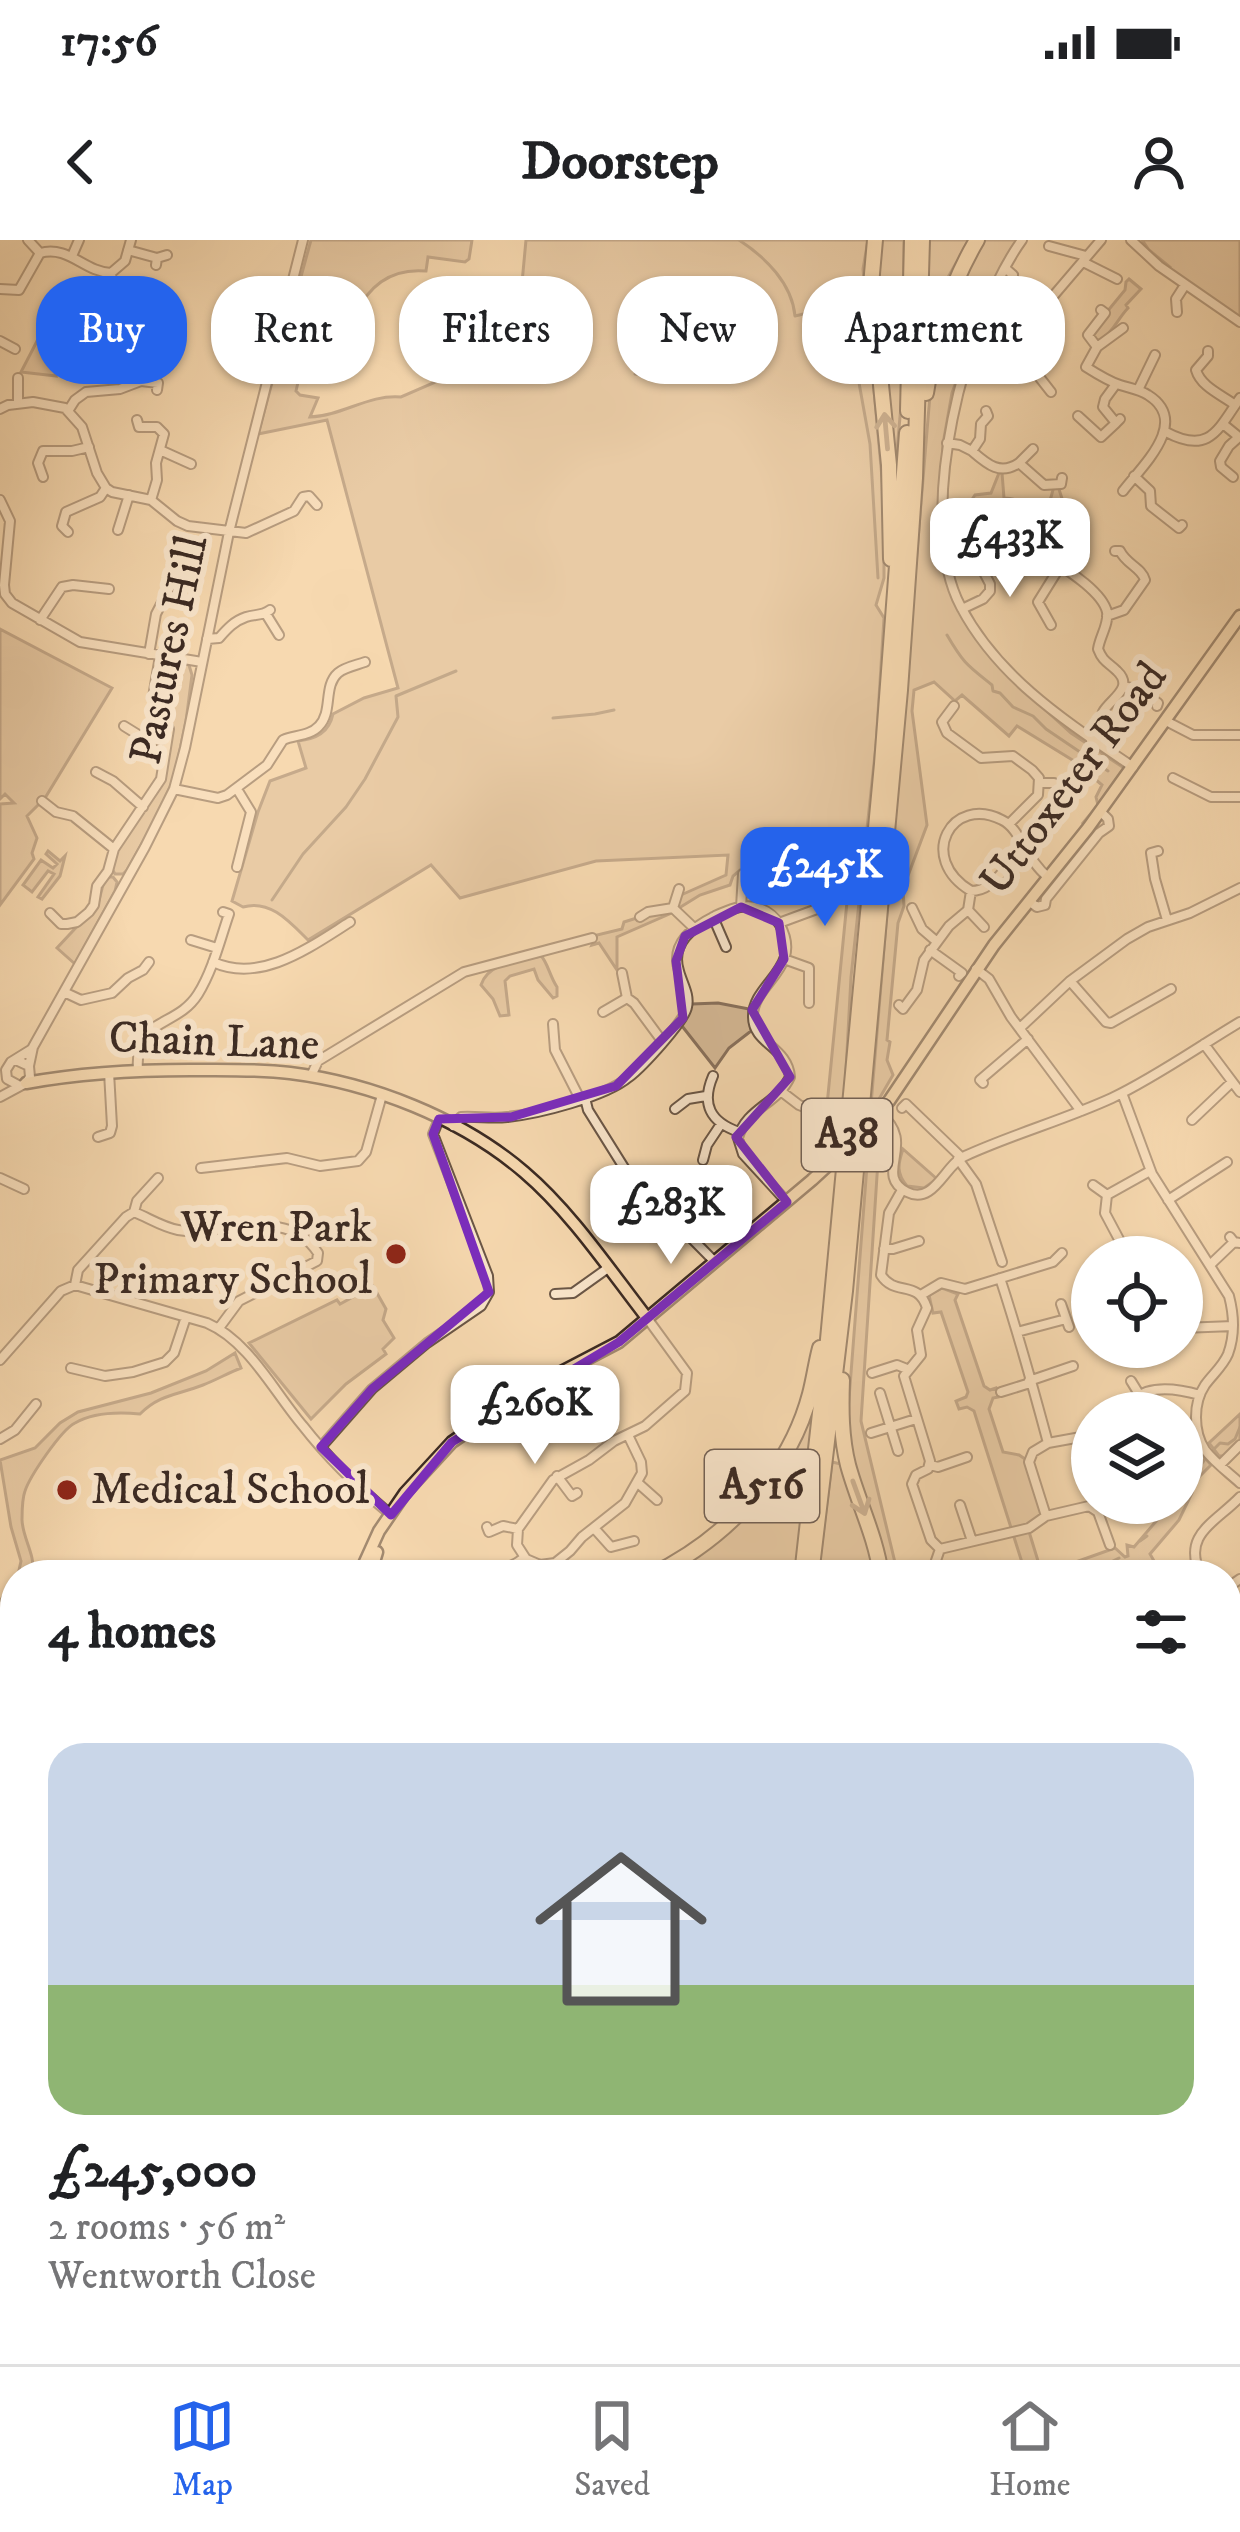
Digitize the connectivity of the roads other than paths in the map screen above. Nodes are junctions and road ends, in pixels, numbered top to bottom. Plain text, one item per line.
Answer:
1 (28, 240) edge
2 (79, 240) edge
3 (303, 240) edge
4 (875, 240) edge
5 (912, 240) edge
6 (922, 240) edge
7 (977, 240) edge
8 (1022, 240) edge
9 (1101, 240) edge
10 (1131, 240) edge
11 (129, 245) edge
12 (1049, 246) dead end
13 (40, 253) junction
14 (71, 256) junction
15 (160, 259) dead end
16 (1085, 259) junction
17 (1005, 268) junction
18 (110, 273) junction
19 (110, 276) edge
20 (294, 276) edge
21 (1002, 276) edge
22 (1012, 276) edge
23 (1117, 279) dead end
24 (1065, 282) edge
25 (1185, 285) junction
26 (0, 290) edge
27 (1101, 310) dead end
28 (1177, 312) dead end
29 (1240, 322) edge
30 (1123, 328) dead end
31 (0, 341) edge
32 (1097, 347) junction
33 (15, 349) dead end
34 (1208, 351) dead end
35 (1156, 355) dead end
36 (18, 378) dead end
37 (267, 384) edge
38 (960, 384) edge
39 (1045, 384) edge
40 (1116, 384) junction
41 (157, 390) dead end
42 (1138, 390) junction
43 (1051, 392) dead end
44 (1238, 402) edge
45 (18, 403) junction
46 (0, 409) edge
47 (68, 410) junction
48 (986, 411) dead end
49 (1078, 416) dead end
50 (137, 420) dead end
51 (1223, 424) junction
52 (1166, 432) junction
53 (947, 443) junction
54 (89, 447) junction
55 (1033, 449) dead end
56 (160, 451) junction
57 (972, 451) junction
58 (1018, 463) junction
59 (191, 464) dead end
60 (1134, 476) junction
61 (43, 477) dead end
62 (1232, 477) dead end
63 (915, 478) junction
64 (1062, 478) dead end
65 (1124, 487) dead end
66 (106, 488) junction
67 (129, 495) junction
68 (0, 500) edge
69 (151, 500) junction
70 (317, 505) dead end
71 (5, 519) edge
72 (1182, 525) dead end
73 (118, 530) dead end
74 (1081, 531) dead end
75 (68, 532) dead end
76 (230, 532) junction
77 (1022, 542) dead end
78 (1115, 551) dead end
79 (977, 559) dead end
80 (1061, 565) junction
81 (171, 585) dead end
82 (109, 589) dead end
83 (2, 591) edge
84 (962, 609) junction
85 (1107, 616) junction
86 (1240, 616) edge
87 (40, 620) junction
88 (1051, 625) dead end
89 (893, 630) junction
90 (279, 635) dead end
91 (207, 639) junction
92 (148, 654) junction
93 (160, 656) junction
94 (202, 662) junction
95 (366, 663) dead end
96 (1123, 686) junction
97 (954, 706) dead end
98 (1156, 706) dead end
99 (1166, 721) junction
100 (124, 726) dead end
101 (1240, 735) edge
102 (1091, 740) junction
103 (166, 741) junction
104 (1133, 768) junction
105 (96, 772) dead end
106 (1173, 778) dead end
107 (1040, 783) junction
108 (237, 789) junction
109 (174, 790) junction
110 (1240, 797) edge
111 (1067, 800) dead end
112 (42, 801) dead end
113 (143, 807) junction
114 (1100, 812) junction
115 (1010, 824) junction
116 (114, 849) junction
117 (1152, 850) dead end
118 (1025, 852) junction
119 (237, 867) dead end
120 (108, 871) junction
121 (740, 878) dead end
122 (1050, 878) junction
123 (125, 883) junction
124 (1240, 888) edge
125 (679, 889) dead end
126 (971, 891) junction
127 (1030, 902) junction
128 (815, 905) dead end
129 (741, 907) junction
130 (673, 908) junction
131 (911, 908) dead end
132 (968, 910) junction
133 (223, 912) dead end
134 (50, 913) dead end
135 (640, 917) dead end
136 (713, 917) junction
137 (1167, 920) junction
138 (350, 922) dead end
139 (779, 923) junction
140 (984, 927) dead end
141 (694, 928) junction
142 (592, 938) dead end
143 (191, 940) dead end
144 (937, 940) junction
145 (726, 947) dead end
146 (217, 948) junction
147 (930, 950) junction
148 (784, 959) junction
149 (149, 962) dead end
150 (213, 962) junction
151 (976, 970) junction
152 (622, 973) dead end
153 (959, 976) dead end
154 (1070, 981) junction
155 (1171, 989) dead end
156 (64, 992) junction
157 (807, 997) dead end
158 (627, 998) junction
159 (899, 1006) dead end
160 (603, 1012) dead end
161 (1240, 1022) edge
162 (553, 1024) dead end
163 (1020, 1028) junction
164 (1028, 1040) junction
165 (662, 1041) junction
166 (1204, 1044) junction
167 (33, 1047) junction
168 (13, 1061) junction
169 (30, 1068) junction
170 (3, 1069) edge
171 (109, 1070) junction
172 (138, 1070) junction
173 (311, 1076) junction
174 (713, 1076) dead end
175 (51, 1078) junction
176 (1232, 1082) junction
177 (982, 1083) dead end
178 (23, 1084) junction
179 (0, 1087) edge
180 (782, 1092) junction
181 (1240, 1092) edge
182 (1122, 1093) junction
183 (382, 1095) junction
184 (706, 1096) junction
185 (0, 1097) edge
186 (582, 1099) junction
187 (902, 1108) dead end
188 (675, 1109) dead end
189 (808, 1109) dead end
190 (1081, 1111) junction
191 (875, 1116) junction
192 (439, 1119) junction
193 (1192, 1120) dead end
194 (722, 1124) junction
195 (453, 1126) junction
196 (110, 1132) junction
197 (739, 1132) junction
198 (98, 1136) dead end
199 (117, 1141) dead end
200 (703, 1152) dead end
201 (960, 1158) junction
202 (1227, 1162) dead end
203 (201, 1168) dead end
204 (1150, 1171) junction
205 (0, 1178) edge
206 (158, 1178) dead end
207 (1093, 1185) dead end
208 (24, 1190) dead end
209 (902, 1190) junction
210 (1107, 1195) junction
211 (1168, 1200) junction
212 (787, 1202) junction
213 (134, 1212) junction
214 (1117, 1236) edge
215 (913, 1240) dead end
216 (1235, 1240) edge
217 (884, 1249) junction
218 (1062, 1253) dead end
219 (714, 1262) junction
220 (1002, 1262) dead end
221 (1211, 1264) junction
222 (608, 1268) junction
223 (1000, 1278) junction
224 (75, 1285) junction
225 (838, 1292) junction
226 (922, 1295) junction
227 (563, 1298) dead end
228 (1061, 1304) dead end
229 (1236, 1304) edge
230 (186, 1316) junction
231 (647, 1318) junction
232 (1233, 1326) junction
233 (1203, 1327) edge
234 (219, 1328) junction
235 (1017, 1332) junction
236 (1234, 1352) edge
237 (0, 1360) edge
238 (71, 1368) dead end
239 (1071, 1368) edge
240 (908, 1369) junction
241 (872, 1373) dead end
242 (1131, 1380) dead end
243 (1030, 1382) junction
244 (1001, 1392) dead end
245 (1138, 1392) edge
246 (1155, 1392) edge
247 (1190, 1392) edge
248 (1202, 1392) edge
249 (880, 1393) dead end
250 (36, 1404) dead end
251 (916, 1419) junction
252 (891, 1427) junction
253 (871, 1433) dead end
254 (628, 1435) junction
255 (1071, 1436) edge
256 (0, 1439) edge
257 (1048, 1443) junction
258 (1203, 1445) edge
259 (1240, 1445) edge
260 (321, 1447) junction
261 (898, 1451) dead end
262 (967, 1457) dead end
263 (930, 1465) junction
264 (1220, 1465) junction
265 (557, 1476) junction
266 (1240, 1483) edge
267 (639, 1484) junction
268 (577, 1492) dead end
269 (1240, 1497) edge
270 (657, 1500) dead end
271 (960, 1504) dead end
272 (391, 1515) junction
273 (1046, 1516) junction
274 (487, 1527) dead end
275 (594, 1528) junction
276 (518, 1529) junction
277 (634, 1540) dead end
278 (972, 1540) junction
279 (1110, 1545) dead end
280 (940, 1550) junction
281 (524, 1558) junction
282 (560, 1559) edge
283 (366, 1560) edge
284 (375, 1560) edge
285 (521, 1560) edge
286 (528, 1560) edge
287 (680, 1560) edge
288 (804, 1560) edge
289 (812, 1560) edge
290 (878, 1560) edge
291 (936, 1560) edge
292 (1195, 1560) edge

1 - 13 street
2 - 14 street
3 - 20 street, Pastures Hill
89 -> 4 highway
5 - 89 highway, A38
6 - 63 highway, A38
7 - 63 highway
8 - 17 street
9 - 16 street
10 - 25 street
11 - 15 street
11 - 18 street
12 - 16 street
13 - 14 street
13 - 26 street
14 - 18 street
16 - 23 street
16 - 24 street
17 - 21 street
17 - 22 street
18 - 19 street
25 - 28 street
25 - 29 street
27 - 32 street
30 - 32 street
31 - 33 street
32 - 40 street
34 - 44 street
35 - 42 street
36 - 45 street
37 - 76 street, Pastures Hill
38 - 53 street
39 - 43 street
40 - 42 street
40 - 49 street
41 - 47 street
42 - 52 street
44 - 51 street
45 - 46 street
45 - 47 street
47 - 54 street
48 - 57 street
50 - 56 street
51 - 52 street
51 - 62 street
52 - 60 street
53 - 57 street
53 - 84 street
54 - 61 street
54 - 66 street
55 - 58 street
56 - 59 street
56 - 69 street
57 - 58 street
58 - 64 street
60 - 65 street
60 - 72 street
63 - 225 highway, A38
66 - 67 street
66 - 75 street
67 - 69 street
67 - 73 street
68 - 71 street
69 - 76 street
70 - 76 street
71 - 83 street
74 - 80 street
76 - 91 street, Pastures Hill
77 - 80 street
78 - 85 street
79 - 84 street
80 - 85 street
80 - 88 street
81 - 92 street
82 - 87 street
83 - 87 street
84 - 102 street
85 - 96 street
86 - 99 main road, Uttoxeter Road
87 - 92 street
89 - 225 highway, A38
90 - 91 street
91 - 94 street, Pastures Hill
92 - 93 street
93 - 94 street
93 - 103 street
94 - 109 street, Pastures Hill
95 - 108 street
96 - 98 street
96 - 102 street
97 - 107 street
99 - 101 street
99 - 104 main road, Uttoxeter Road
100 - 103 street
102 - 104 street
103 - 113 street
104 - 114 main road, Uttoxeter Road
105 - 113 street
106 - 110 street
107 - 111 street
107 - 115 street
108 - 109 street
108 - 119 street
109 - 123 street, Pastures Hill
112 - 116 street
113 - 116 street
114 - 122 main road, Uttoxeter Road
114 - 127 street
115 - 118 street
115 - 126 street
116 - 120 street
117 - 137 street
118 - 122 street
118 - 126 street
120 - 123 street
120 - 134 street
121 - 129 street
122 - 127 main road, Uttoxeter Road
123 - 156 street, Pastures Hill
124 - 137 street
125 - 130 street
126 - 132 street
127 - 151 main road, Uttoxeter Road
128 - 139 street
129 - 136 street
129 - 139 street
130 - 135 street
130 - 141 street
131 - 144 street
132 - 140 street
132 - 144 street
133 - 146 street
136 - 141 street
136 - 145 street
137 - 154 street
138 - 150 street
139 - 148 street
141 - 165 street
142 - 173 street
143 - 146 street
144 - 147 street
146 - 150 street
147 - 153 street
147 - 159 street
148 - 157 street
148 - 180 street
149 - 156 street
150 - 172 street
151 - 163 street
151 - 191 main road, Uttoxeter Road
152 - 158 street
154 - 155 street
154 - 163 street
156 - 167 street, Pastures Hill
158 - 160 street
158 - 165 street
161 - 166 street
162 - 186 street
163 - 164 street
164 - 177 street
164 - 190 street
165 - 186 street
166 - 176 street
166 - 182 street
167 - 168 street, Pastures Hill
167 - 169 street, Pastures Hill
168 - 169 street
168 - 170 street
169 - 175 main road, Chain Lane
169 - 178 street
170 - 178 street
170 - 179 street
171 - 172 main road, Chain Lane
171 - 175 main road, Chain Lane
171 - 196 street
172 - 173 main road, Chain Lane
173 - 183 main road, Chain Lane
174 - 184 street
175 - 178 main road, Chain Lane
176 - 181 street
176 - 193 street
178 - 185 street
180 - 189 street
180 - 197 street
182 - 190 street
182 - 204 street
183 - 192 main road, Chain Lane
183 - 203 street
184 - 188 street
184 - 194 street
186 - 195 street
186 - 219 street
187 - 201 street
190 - 201 street
191 - 209 street
191 - 212 main road, Uttoxeter Road, bridge
192 - 195 main road, Chain Lane
192 - 260 street
194 - 197 street
194 - 200 street
195 - 222 main road, Chain Lane
196 - 198 street
196 - 199 street
197 - 212 street
201 - 209 street
201 - 220 street
202 - 211 street
204 - 210 street
204 - 211 street
205 - 208 street
206 - 213 street
207 - 210 street
209 - 217 street
210 - 214 street
211 - 221 street
212 - 219 main road, Uttoxeter Road
213 - 224 street
213 - 234 street
215 - 217 street
216 - 221 street
217 - 226 street
218 - 223 street
219 - 231 main road, Uttoxeter Road
221 - 229 street
222 - 227 street
222 - 231 main road, Chain Lane
223 - 226 street
223 - 235 street
224 - 230 street
224 - 237 street
225 - 287 highway, A516
225 - 288 highway, A38
225 - 289 highway, A38
225 -> 290 highway, A516
226 - 240 street
228 - 235 street
229 - 232 street
230 - 234 street
230 - 238 street
231 - 254 street
231 - 272 main road, Uttoxeter Road
232 - 233 street
232 - 236 street
234 - 260 street
235 - 243 street
236 - 248 street
239 - 243 street
240 - 241 street
240 - 251 street
242 - 245 street
243 - 244 street
243 - 257 street
246 - 247 street
249 - 252 street
250 - 256 street
251 - 252 street
251 - 263 street
252 - 253 street
252 - 261 street
254 - 265 street
254 - 267 street
255 - 257 street
257 - 273 street
258 - 264 street
259 - 264 street
260 - 272 street
262 - 263 street
263 - 280 street
264 - 266 street
265 - 268 street
265 - 276 street
267 - 270 street
267 - 275 street
269 - 292 street
271 - 278 street
272 - 283 main road
272 - 284 main road
273 - 278 street
273 - 279 street
274 - 276 street
275 - 277 street
275 - 282 street
276 - 281 street
278 - 280 street
280 - 291 street
281 - 285 street
281 - 286 street

